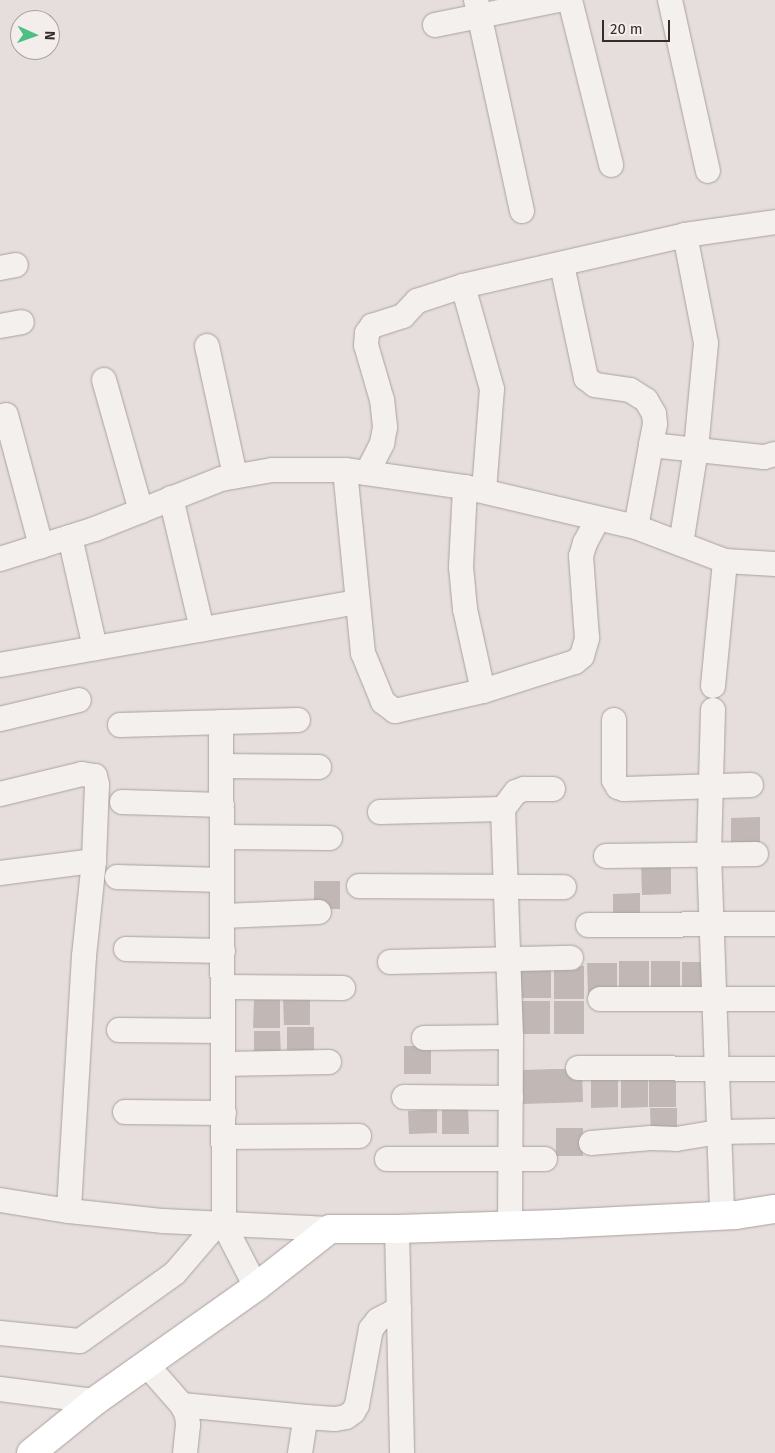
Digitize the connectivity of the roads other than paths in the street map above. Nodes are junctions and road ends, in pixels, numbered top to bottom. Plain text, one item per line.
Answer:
1 (559, 0) edge
2 (570, 0) edge
3 (670, 0) edge
4 (532, 3) edge
5 (478, 8) edge
6 (435, 25) dead end
7 (611, 165) dead end
8 (708, 170) dead end
9 (522, 211) dead end
10 (775, 222) edge
11 (686, 235) junction
12 (562, 265) junction
13 (463, 286) junction
14 (207, 346) dead end
15 (104, 380) dead end
16 (6, 415) dead end
17 (651, 445) junction
18 (696, 449) junction
19 (775, 454) edge
20 (356, 472) junction
21 (234, 476) junction
22 (474, 489) junction
23 (171, 498) junction
24 (141, 510) junction
25 (598, 519) junction
26 (636, 528) junction
27 (70, 537) junction
28 (681, 544) junction
29 (41, 546) junction
30 (0, 559) edge
31 (725, 561) junction
32 (775, 564) edge
33 (357, 602) junction
34 (202, 629) junction
35 (95, 648) junction
36 (0, 665) edge
37 (713, 686) dead end
38 (483, 691) junction
39 (79, 700) dead end
40 (713, 710) dead end
41 (0, 719) edge
42 (298, 720) dead end
43 (614, 720) dead end
44 (221, 722) junction
45 (120, 725) dead end
46 (221, 766) junction
47 (319, 767) dead end
48 (751, 785) dead end
49 (712, 786) junction
50 (553, 788) dead end
51 (0, 794) edge
52 (122, 802) dead end
53 (222, 805) junction
54 (503, 809) junction
55 (380, 812) dead end
56 (222, 837) junction
57 (330, 838) dead end
58 (709, 854) junction
59 (756, 854) dead end
60 (606, 856) dead end
61 (94, 861) junction
62 (0, 873) edge
63 (116, 877) dead end
64 (222, 880) junction
65 (359, 886) dead end
66 (504, 887) junction
67 (564, 887) dead end
68 (319, 912) dead end
69 (222, 916) junction
70 (712, 923) junction
71 (775, 924) edge
72 (588, 925) dead end
73 (126, 949) dead end
74 (223, 951) junction
75 (570, 958) dead end
76 (507, 959) junction
77 (390, 962) dead end
78 (224, 987) junction
79 (343, 988) dead end
80 (600, 999) dead end
81 (775, 999) edge
82 (715, 1000) junction
83 (119, 1030) dead end
84 (224, 1031) junction
85 (511, 1037) junction
86 (424, 1038) dead end
87 (329, 1062) dead end
88 (223, 1064) junction
89 (578, 1068) dead end
90 (717, 1068) junction
91 (775, 1069) edge
92 (404, 1097) dead end
93 (511, 1098) junction
94 (125, 1112) dead end
95 (224, 1113) junction
96 (775, 1131) edge
97 (719, 1132) junction
98 (224, 1136) junction
99 (359, 1136) dead end
100 (591, 1143) dead end
101 (387, 1159) dead end
102 (511, 1159) junction
103 (545, 1159) dead end
104 (0, 1200) edge
105 (775, 1208) edge
106 (69, 1211) junction
107 (722, 1216) junction
108 (220, 1225) junction
109 (510, 1225) junction
110 (330, 1229) junction
111 (397, 1229) junction
112 (256, 1286) junction
113 (399, 1309) junction
114 (0, 1333) edge
115 (146, 1364) junction
116 (0, 1389) edge
117 (95, 1401) junction
118 (182, 1405) junction
119 (306, 1417) junction
120 (31, 1453) edge
121 (185, 1453) edge
122 (300, 1453) edge
123 (402, 1453) edge

1 - 4 street
2 - 7 street
3 - 8 street
4 - 5 street
5 - 6 street
5 - 9 street
10 - 11 street
11 - 12 street
11 - 18 street
12 - 13 street
12 - 17 street
13 - 20 street
13 - 22 street
14 - 21 street
15 - 24 street
16 - 29 street
17 - 18 street
17 - 26 street
18 - 19 street
18 - 28 street
20 - 21 street
20 - 22 street
20 - 33 street
21 - 23 street
22 - 25 street
22 - 38 street
23 - 24 street
23 - 34 street
24 - 27 street
25 - 26 street
25 - 38 street
26 - 28 street
27 - 29 street
27 - 35 street
28 - 31 street
29 - 30 street
31 - 32 street
31 - 37 street
33 - 34 street
33 - 38 street
34 - 35 street
35 - 36 street
39 - 41 street
40 - 49 street
42 - 44 street
43 - 49 street
44 - 45 street
44 - 46 street
46 - 47 street
46 - 53 street
48 - 49 street
49 - 58 street
50 - 54 street
51 - 61 street
52 - 53 street
53 - 56 street
54 - 55 street
54 - 66 street
56 - 57 street
56 - 64 street
58 - 59 street
58 - 60 street
58 - 70 street
61 - 62 street
61 - 106 street
63 - 64 street
64 - 69 street
65 - 66 street
66 - 67 street
66 - 76 street
68 - 69 street
69 - 74 street
70 - 71 street
70 - 72 street
70 - 82 street
73 - 74 street
74 - 78 street
75 - 76 street
76 - 77 street
76 - 85 street
78 - 79 street
78 - 84 street
80 - 82 street
81 - 82 street
82 - 90 street
83 - 84 street
84 - 88 street
85 - 86 street
85 - 93 street
87 - 88 street
88 - 95 street
89 - 90 street
90 - 91 street
90 - 97 street
92 - 93 street
93 - 102 street
94 - 95 street
95 - 98 street
96 - 97 street
97 - 100 street
97 - 107 street
98 - 99 street
98 - 108 street
101 - 102 street
102 - 103 street
102 - 109 street
104 - 106 street
105 - 107 street
106 - 108 street
107 - 109 street
108 - 110 street
108 - 112 street
108 - 114 street
109 - 111 street
110 - 111 street
110 - 112 street
111 - 113 street
112 - 115 street
113 - 119 street
113 - 123 street
115 - 117 street
115 - 118 street
116 - 117 street
117 - 120 street
118 - 119 street
118 - 121 street
119 - 122 street

